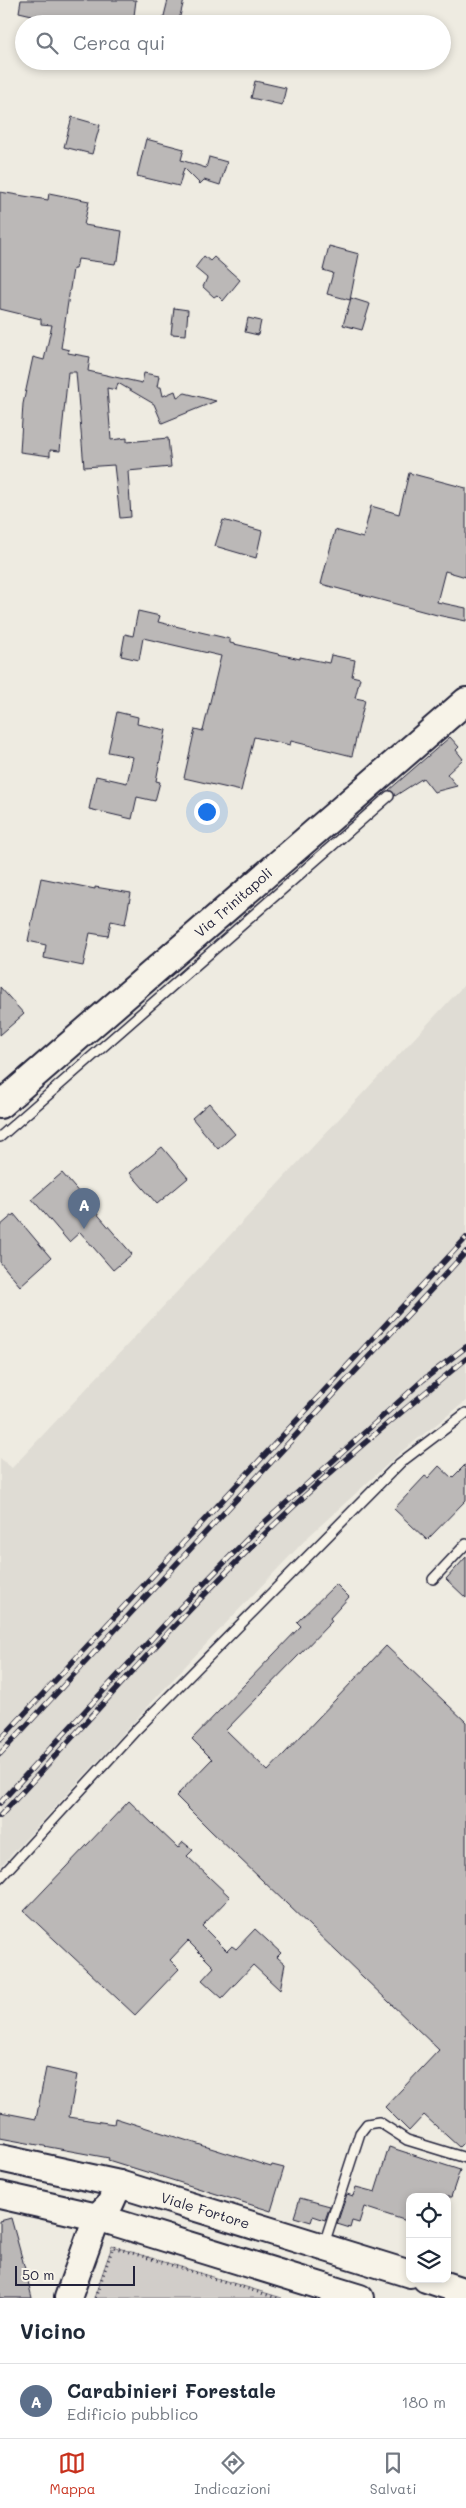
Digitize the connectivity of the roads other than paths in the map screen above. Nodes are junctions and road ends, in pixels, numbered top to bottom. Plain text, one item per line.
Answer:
1 (466, 701) edge
2 (389, 796) dead end
3 (227, 923) junction
4 (39, 1087) junction
5 (0, 1105) edge
6 (0, 1137) edge
7 (466, 1413) edge
8 (466, 1544) edge
9 (432, 1579) dead end
10 (0, 1878) edge
11 (0, 2158) edge
12 (466, 2158) edge
13 (119, 2184) junction
14 (0, 2195) edge
15 (97, 2217) junction
16 (323, 2247) junction
17 (406, 2273) edge
18 (438, 2283) edge
19 (466, 2292) edge
20 (68, 2298) edge
21 (360, 2298) edge

1 - 3 main road, Via Trinitapoli
2 - 3 lane
3 - 4 main road, Via Trinitapoli
4 - 5 main road, Via Trinitapoli
4 - 6 lane
7 - 10 lane
8 - 9 lane
11 - 13 main road, Viale Fortore
12 - 16 lane
13 - 15 main road
13 - 16 main road, Viale Fortore
14 - 15 main road
15 - 20 main road
15 - 21 main road
16 - 17 main road, Viale Fortore
18 - 19 main road

